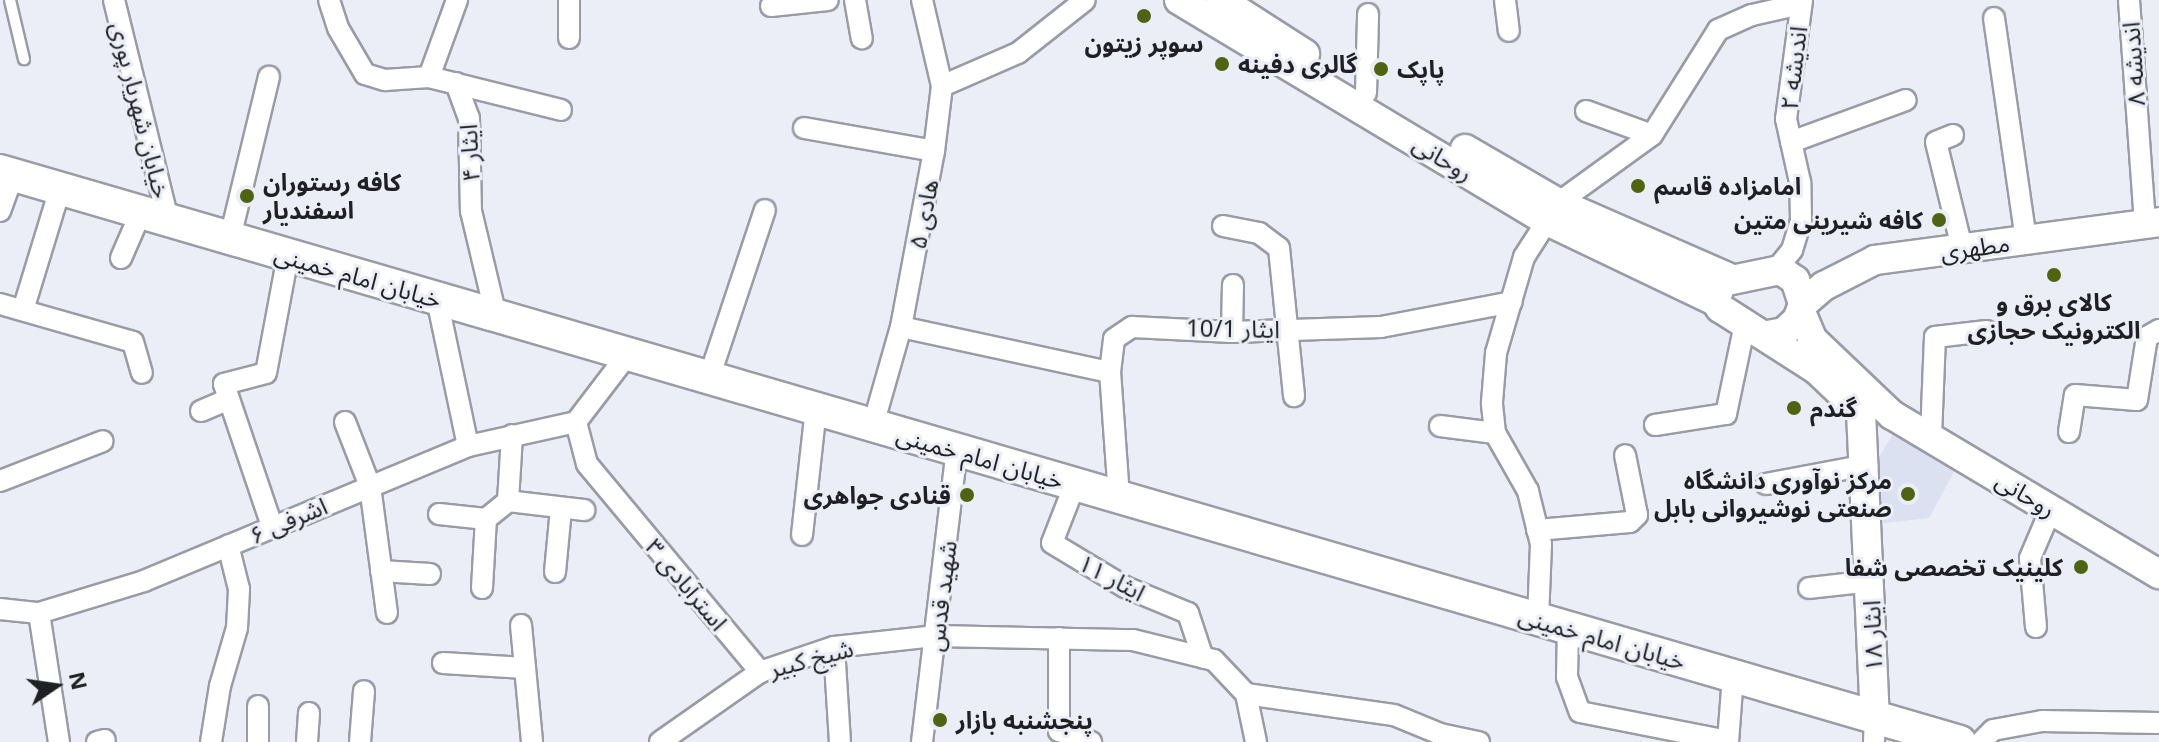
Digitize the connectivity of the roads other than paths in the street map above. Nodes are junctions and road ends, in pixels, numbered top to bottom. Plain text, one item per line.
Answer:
1 (10, 0) edge
2 (114, 0) edge
3 (329, 0) edge
4 (457, 0) edge
5 (569, 0) edge
6 (828, 0) edge
7 (855, 0) edge
8 (922, 0) edge
9 (1085, 0) edge
10 (1179, 0) edge
11 (1221, 0) edge
12 (1505, 0) edge
13 (2129, 0) edge
14 (1802, 2) edge
15 (771, 6) dead end
16 (1368, 14) dead end
17 (1994, 18) dead end
18 (1509, 31) dead end
19 (569, 38) dead end
20 (862, 38) dead end
21 (24, 59) dead end
22 (269, 77) dead end
23 (429, 77) junction
24 (456, 83) junction
25 (942, 86) junction
26 (1366, 93) junction
27 (1906, 100) dead end
28 (561, 110) dead end
29 (1586, 111) dead end
30 (804, 128) dead end
31 (1652, 135) junction
32 (1953, 135) dead end
33 (1791, 142) junction
34 (934, 151) junction
35 (7, 173) edge
36 (60, 189) junction
37 (765, 210) dead end
38 (0, 211) edge
39 (1552, 212) junction
40 (154, 216) junction
41 (2152, 224) edge
42 (1223, 226) dead end
43 (230, 238) junction
44 (2026, 240) junction
45 (1962, 248) junction
46 (288, 255) junction
47 (121, 258) dead end
48 (1875, 260) junction
49 (1778, 270) junction
50 (1233, 285) dead end
51 (1723, 289) junction
52 (437, 299) junction
53 (1512, 302) junction
54 (0, 304) edge
55 (1802, 308) junction
56 (23, 310) junction
57 (496, 316) junction
58 (901, 327) junction
59 (1288, 329) junction
60 (1756, 330) junction
61 (2159, 330) edge
62 (1987, 331) dead end
63 (1232, 332) junction
64 (628, 354) junction
65 (1110, 372) junction
66 (142, 373) dead end
67 (709, 378) junction
68 (227, 391) junction
69 (1294, 396) dead end
70 (816, 409) junction
71 (201, 411) dead end
72 (1861, 412) joint
73 (345, 422) dead end
74 (576, 422) junction
75 (1910, 424) junction
76 (873, 425) junction
77 (1655, 425) dead end
78 (1440, 426) dead end
79 (2069, 432) dead end
80 (1495, 433) junction
81 (512, 435) junction
82 (103, 441) dead end
83 (468, 446) junction
84 (957, 450) junction
85 (1625, 455) dead end
86 (1867, 465) junction
87 (0, 481) edge
88 (1075, 484) junction
89 (1766, 484) dead end
90 (370, 486) junction
91 (1119, 497) junction
92 (508, 501) junction
93 (561, 508) junction
94 (2051, 509) junction
95 (584, 510) dead end
96 (439, 514) dead end
97 (486, 519) junction
98 (272, 526) junction
99 (1537, 530) junction
100 (802, 535) dead end
101 (228, 545) junction
102 (381, 571) junction
103 (555, 572) dead end
104 (430, 574) dead end
105 (2159, 574) edge
106 (1871, 581) junction
107 (482, 588) dead end
108 (1809, 588) dead end
109 (0, 609) edge
110 (39, 613) junction
111 (387, 613) dead end
112 (1553, 624) junction
113 (521, 625) dead end
114 (2036, 627) dead end
115 (936, 636) junction
116 (1059, 638) junction
117 (834, 647) junction
118 (1203, 658) junction
119 (443, 663) dead end
120 (525, 668) junction
121 (760, 672) junction
122 (1733, 676) junction
123 (364, 691) dead end
124 (1246, 694) junction
125 (258, 706) dead end
126 (309, 713) dead end
127 (2159, 723) edge
128 (1874, 730) edge
129 (1432, 737) edge
130 (59, 742) edge
131 (211, 742) edge
132 (258, 742) edge
133 (307, 742) edge
134 (360, 742) edge
135 (532, 742) edge
136 (660, 742) edge
137 (840, 742) edge
138 (922, 742) edge
139 (1091, 742) edge
140 (1256, 742) edge
141 (1479, 742) edge
142 (1728, 742) edge
143 (1960, 742) edge
144 (1981, 742) edge

1 - 21 lane
2 - 40 street, خیابان شهریار پوری
3 - 23 street
4 - 23 street
5 - 19 street
6 - 15 street
7 - 20 street
8 - 25 street, هادی ۵
9 - 25 street
10 - 39 main road, روحانی
11 - 26 main road, روحانی
12 - 18 street
13 - 41 street, اندیشه ۸
14 - 31 street
14 - 33 street, اندیشه ۲
16 - 26 street
17 - 44 street
22 - 43 street
23 - 24 street
24 - 28 street
24 - 57 street, ایثار ۴
25 - 34 street, هادی ۵
26 - 39 main road, روحانی
27 - 33 street
29 - 31 street
30 - 34 street
31 - 39 street
32 - 45 street
33 - 49 street, اندیشه ۲
34 - 58 street, هادی ۵
35 - 36 main road, خیابان امام خمینی
35 - 38 street
36 - 40 main road, خیابان امام خمینی
36 - 56 street
37 - 67 street
39 - 51 main road, روحانی
39 - 53 street
40 - 43 main road, خیابان امام خمینی
40 - 47 street
41 - 44 main road, مطهری
42 - 59 street
43 - 46 main road, خیابان امام خمینی
44 - 45 main road, مطهری
45 - 48 main road, مطهری
46 - 52 main road, خیابان امام خمینی
46 - 68 street
48 - 49 main road
48 - 55 main road, مطهری
49 - 51 main road
49 - 55 main road, روحانی
50 - 63 street
51 - 60 main road, روحانی
52 - 57 main road, خیابان امام خمینی
52 - 83 street
53 - 59 street, ایثار 10/1
53 - 80 street
54 - 56 street
55 - 60 main road, مطهری
55 - 75 main road, روحانی
56 - 66 street
57 - 64 main road, خیابان امام خمینی
58 - 65 street
58 - 76 street, هادی ۵
59 - 63 street, ایثار 10/1
59 - 69 street
60 - 72 main road, روحانی
60 - 77 street
61 - 79 street
62 - 75 street
63 - 65 street, ایثار 10/1
64 - 67 main road, خیابان امام خمینی
64 - 74 street
65 - 91 street, ایثار 10/1
67 - 70 main road, خیابان امام خمینی
68 - 71 street
68 - 98 street
70 - 76 main road, خیابان امام خمینی
70 - 100 street
72 - 86 main road, ایثار ۱۸
73 - 90 street
74 - 81 street, اشرفی ۶
74 - 121 street, استرآبادی ٣
75 - 86 main road
75 - 94 main road, روحانی
76 - 84 main road, خیابان امام خمینی
78 - 80 street
80 - 99 street
81 - 83 street, اشرفی ۶
81 - 92 street
82 - 87 street
83 - 90 street, اشرفی ۶
84 - 88 main road, خیابان امام خمینی
84 - 115 street, شهید قدس
85 - 99 street
86 - 89 street
86 - 106 main road, ایثار ۱۸
88 - 91 main road, خیابان امام خمینی
88 - 118 street, ایثار ۱۱
90 - 98 street, اشرفی ۶
90 - 102 street
91 - 112 main road, خیابان امام خمینی
92 - 93 street
92 - 97 street
93 - 95 street
93 - 103 street
94 - 105 main road, روحانی
94 - 114 street
96 - 97 street
97 - 107 street
98 - 101 street, اشرفی ۶
99 - 112 street
101 - 110 street, اشرفی ۶
101 - 131 street
102 - 104 street
102 - 111 street
106 - 108 street
106 - 128 main road, ایثار ۱۸
109 - 110 street, اشرفی ۶
110 - 130 street
112 - 122 main road, خیابان امام خمینی
112 - 142 street
113 - 120 street
115 - 116 street, شیخ کبیر
115 - 117 street, شیخ کبیر
115 - 138 street, شهید قدس
116 - 118 street, شیخ کبیر
116 - 139 street
117 - 121 street, شیخ کبیر
117 - 137 street
118 - 124 street
119 - 120 street
120 - 135 street
121 - 136 street, شیخ کبیر
122 - 128 main road, خیابان امام خمینی
122 - 142 street
123 - 134 street
124 - 129 street
124 - 140 street
125 - 132 street
126 - 133 street
127 - 144 street
128 - 143 main road, خیابان امام خمینی
129 - 141 street

